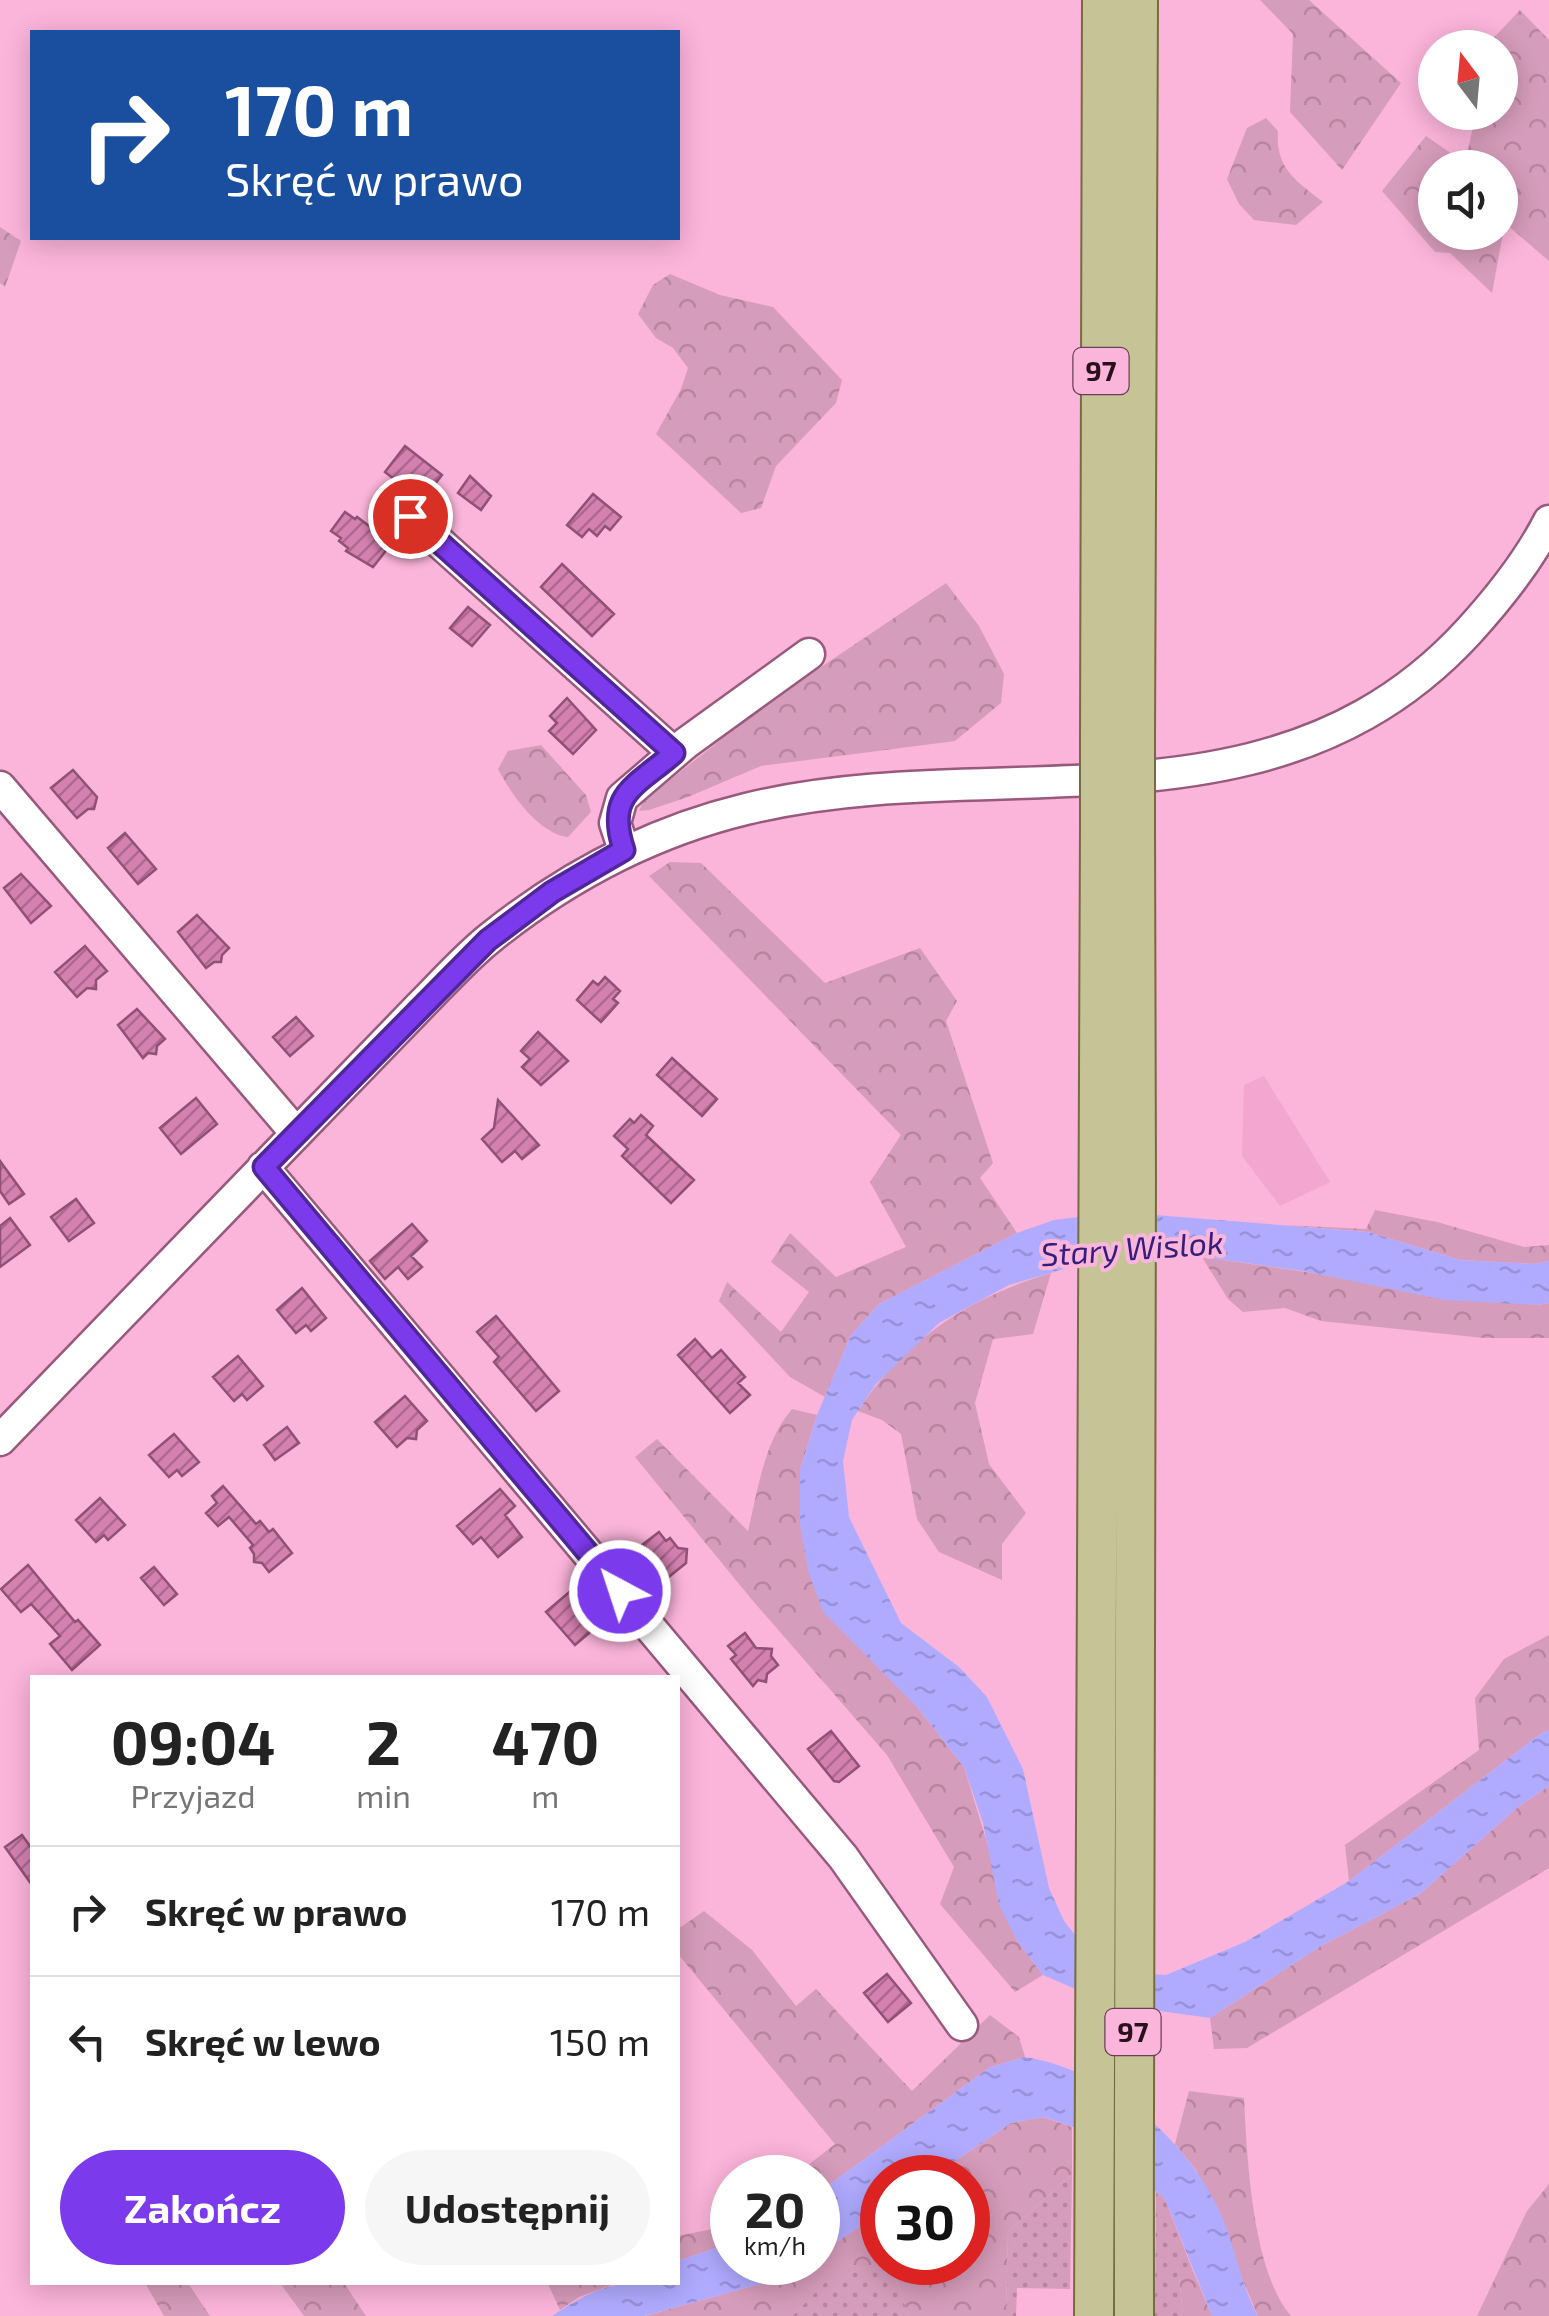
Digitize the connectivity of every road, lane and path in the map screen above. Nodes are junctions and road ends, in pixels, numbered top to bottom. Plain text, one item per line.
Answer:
1 (1102, 0) edge
2 (1138, 0) edge
3 (410, 516) dead end
4 (1549, 520) edge
5 (809, 654) dead end
6 (1118, 741) junction
7 (674, 753) junction
8 (0, 787) edge
9 (1117, 825) junction
10 (624, 850) junction
11 (296, 1133) junction
12 (264, 1167) junction
13 (1116, 1317) junction
14 (0, 1440) edge
15 (1114, 1749) junction
16 (962, 2025) dead end
17 (1094, 2316) edge
18 (1134, 2316) edge

1 - 6 main road, 97
2 - 6 main road, 97
3 - 7 street
4 - 10 street
5 - 7 street
6 - 9 main road, 97, bridge
7 - 10 street
8 - 11 street
9 - 13 main road, 97
9 - 13 main road, 97
10 - 11 street
11 - 12 street
12 - 14 street
12 - 16 street
13 - 15 main road, 97
15 - 17 main road, 97
15 - 18 main road, 97

